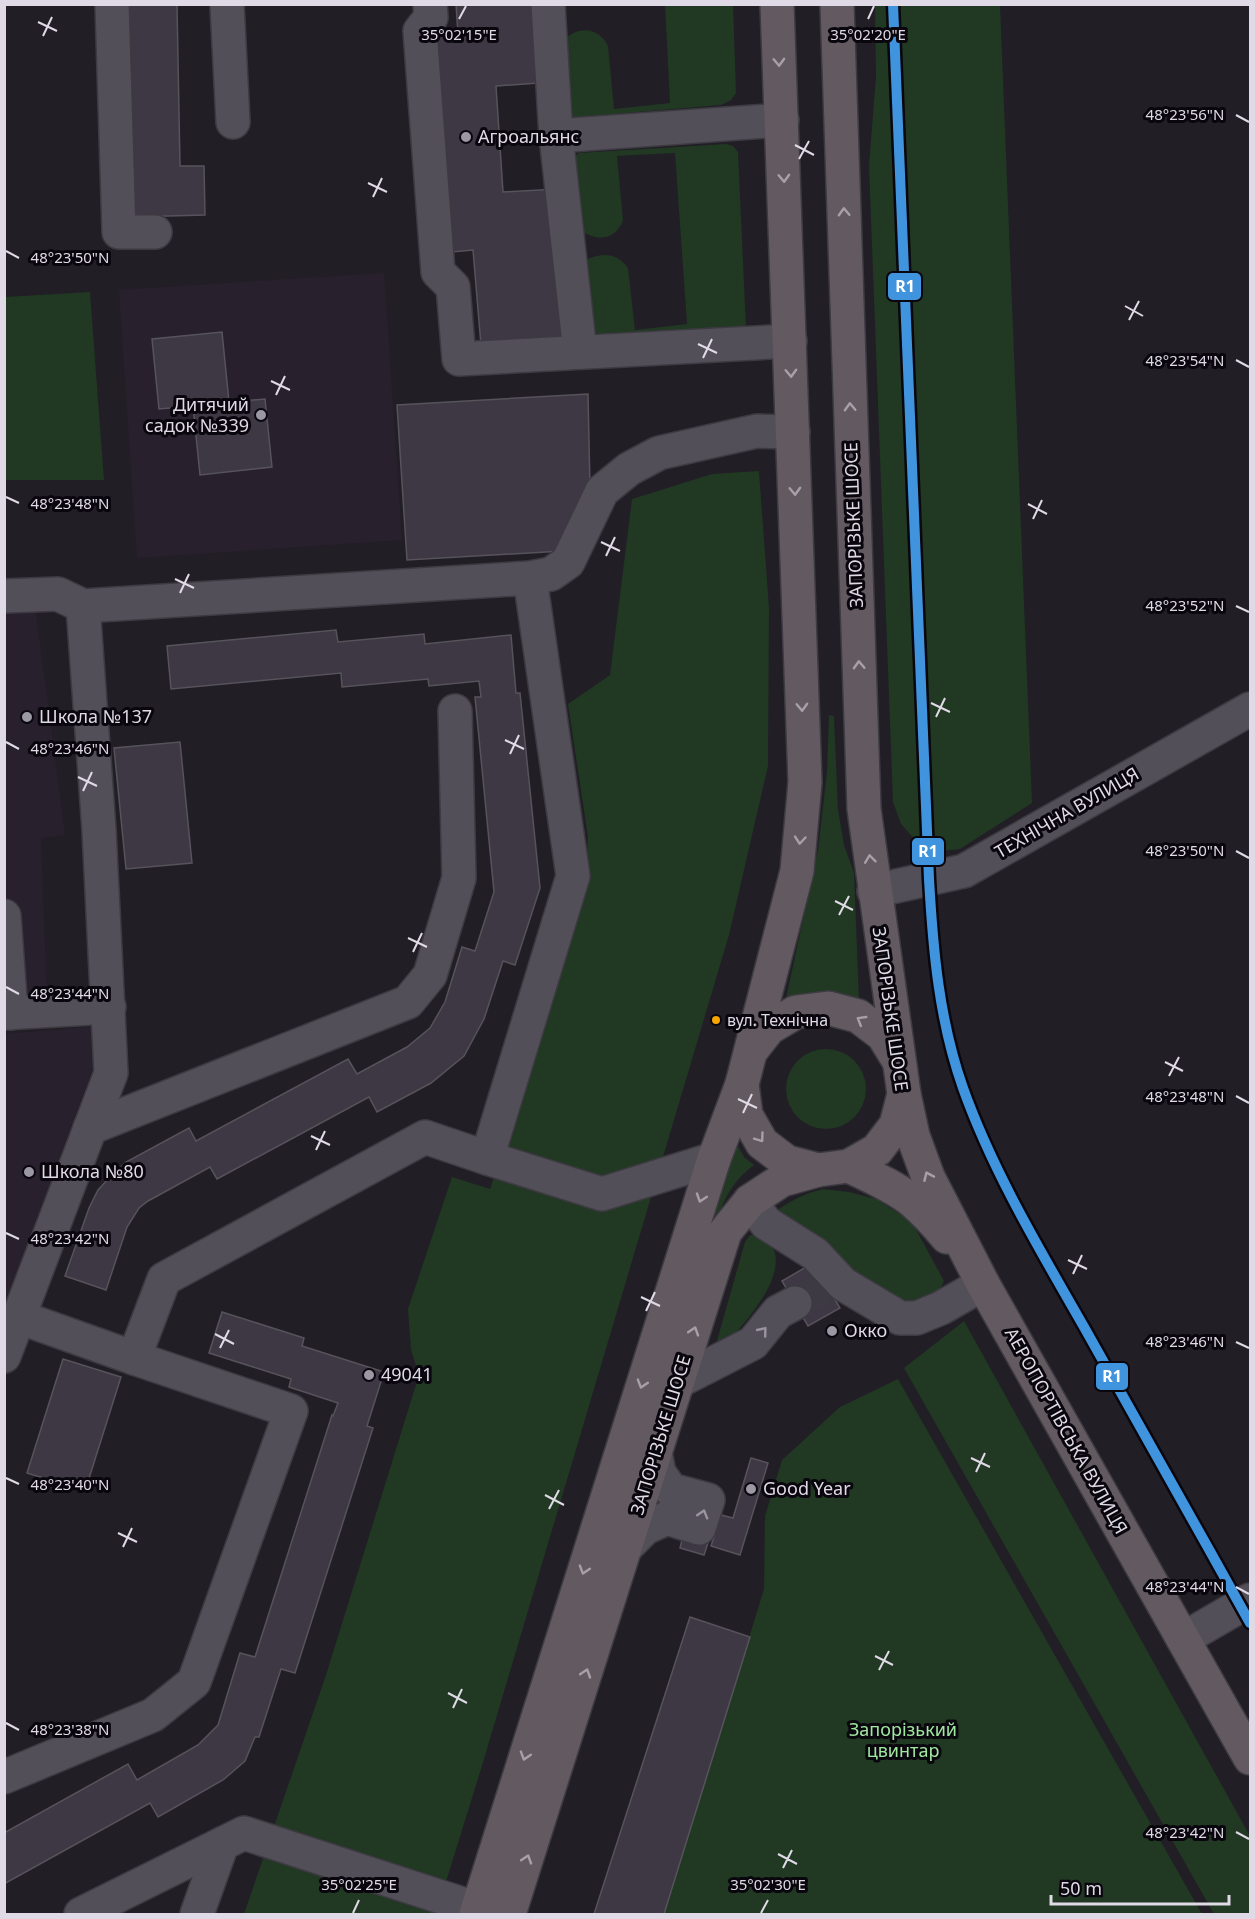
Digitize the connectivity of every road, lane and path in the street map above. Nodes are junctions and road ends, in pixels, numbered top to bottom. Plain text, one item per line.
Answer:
1 (112, 4) edge
2 (227, 4) edge
3 (430, 4) edge
4 (548, 4) edge
5 (777, 4) edge
6 (847, 4) edge
7 (837, 20) edge
8 (782, 120) junction
9 (233, 122) dead end
10 (556, 136) junction
11 (155, 232) dead end
12 (790, 341) junction
13 (580, 352) junction
14 (793, 432) junction
15 (530, 579) junction
16 (4, 596) edge
17 (83, 606) junction
18 (1251, 709) edge
19 (455, 711) dead end
20 (874, 891) junction
21 (4, 916) edge
22 (109, 1007) junction
23 (8, 1013) edge
24 (746, 1069) junction
25 (902, 1078) junction
26 (90, 1128) junction
27 (487, 1158) junction
28 (714, 1159) junction
29 (833, 1168) junction
30 (750, 1201) junction
31 (983, 1284) junction
32 (795, 1303) tunnel mouth
33 (19, 1317) junction
34 (4, 1356) edge
35 (134, 1358) junction
36 (677, 1382) junction
37 (655, 1452) junction
38 (626, 1548) junction
39 (1251, 1600) edge
40 (1183, 1639) junction
41 (1251, 1758) edge
42 (4, 1777) edge
43 (222, 1844) junction
44 (482, 1913) edge
45 (81, 1914) edge
46 (197, 1914) edge
47 (509, 1914) edge

1 - 11 street
2 - 9 street
3 - 13 street
4 - 10 street
5 -> 8 main road, ЗАПОРІЗЬКЕ ШОСЕ
6 - 7 street
20 -> 7 main road, ЗАПОРІЗЬКЕ ШОСЕ
8 - 10 street
8 -> 12 main road, ЗАПОРІЗЬКЕ ШОСЕ
10 - 13 street
12 - 13 street
12 -> 14 main road, ЗАПОРІЗЬКЕ ШОСЕ
14 - 15 street
14 -> 24 main road, ЗАПОРІЗЬКЕ ШОСЕ
15 - 17 street
15 - 27 street
16 - 17 street
17 - 22 street
18 - 20 street, ТЕХНІЧНА ВУЛИЦЯ
19 - 26 street
20 - 25 main road, ЗАПОРІЗЬКЕ ШОСЕ
21 - 23 street
22 - 23 street
22 - 26 street
25 -> 24 main road
24 - 28 main road, ЗАПОРІЗЬКЕ ШОСЕ
24 -> 29 main road
25 - 29 main road, ЗАПОРІЗЬКЕ ШОСЕ
31 -> 25 main road, АЕРОПОРТІВСЬКА ВУЛИЦЯ
26 - 33 street
27 - 28 street
27 - 35 street
28 -> 44 main road, ЗАПОРІЗЬКЕ ШОСЕ
29 - 30 main road, ЗАПОРІЗЬКЕ ШОСЕ
29 - 31 main road
30 - 31 street
36 -> 30 main road, ЗАПОРІЗЬКЕ ШОСЕ
31 - 40 main road, АЕРОПОРТІВСЬКА ВУЛИЦЯ
36 -> 32 street
33 - 34 street
33 - 35 street
35 - 42 street
36 - 37 main road, ЗАПОРІЗЬКЕ ШОСЕ
37 - 38 main road, ЗАПОРІЗЬКЕ ШОСЕ
38 -> 37 street
47 -> 38 main road, ЗАПОРІЗЬКЕ ШОСЕ
39 - 40 street
40 - 41 main road, АЕРОПОРТІВСЬКА ВУЛИЦЯ
43 - 44 street
43 - 45 street
43 - 46 street

